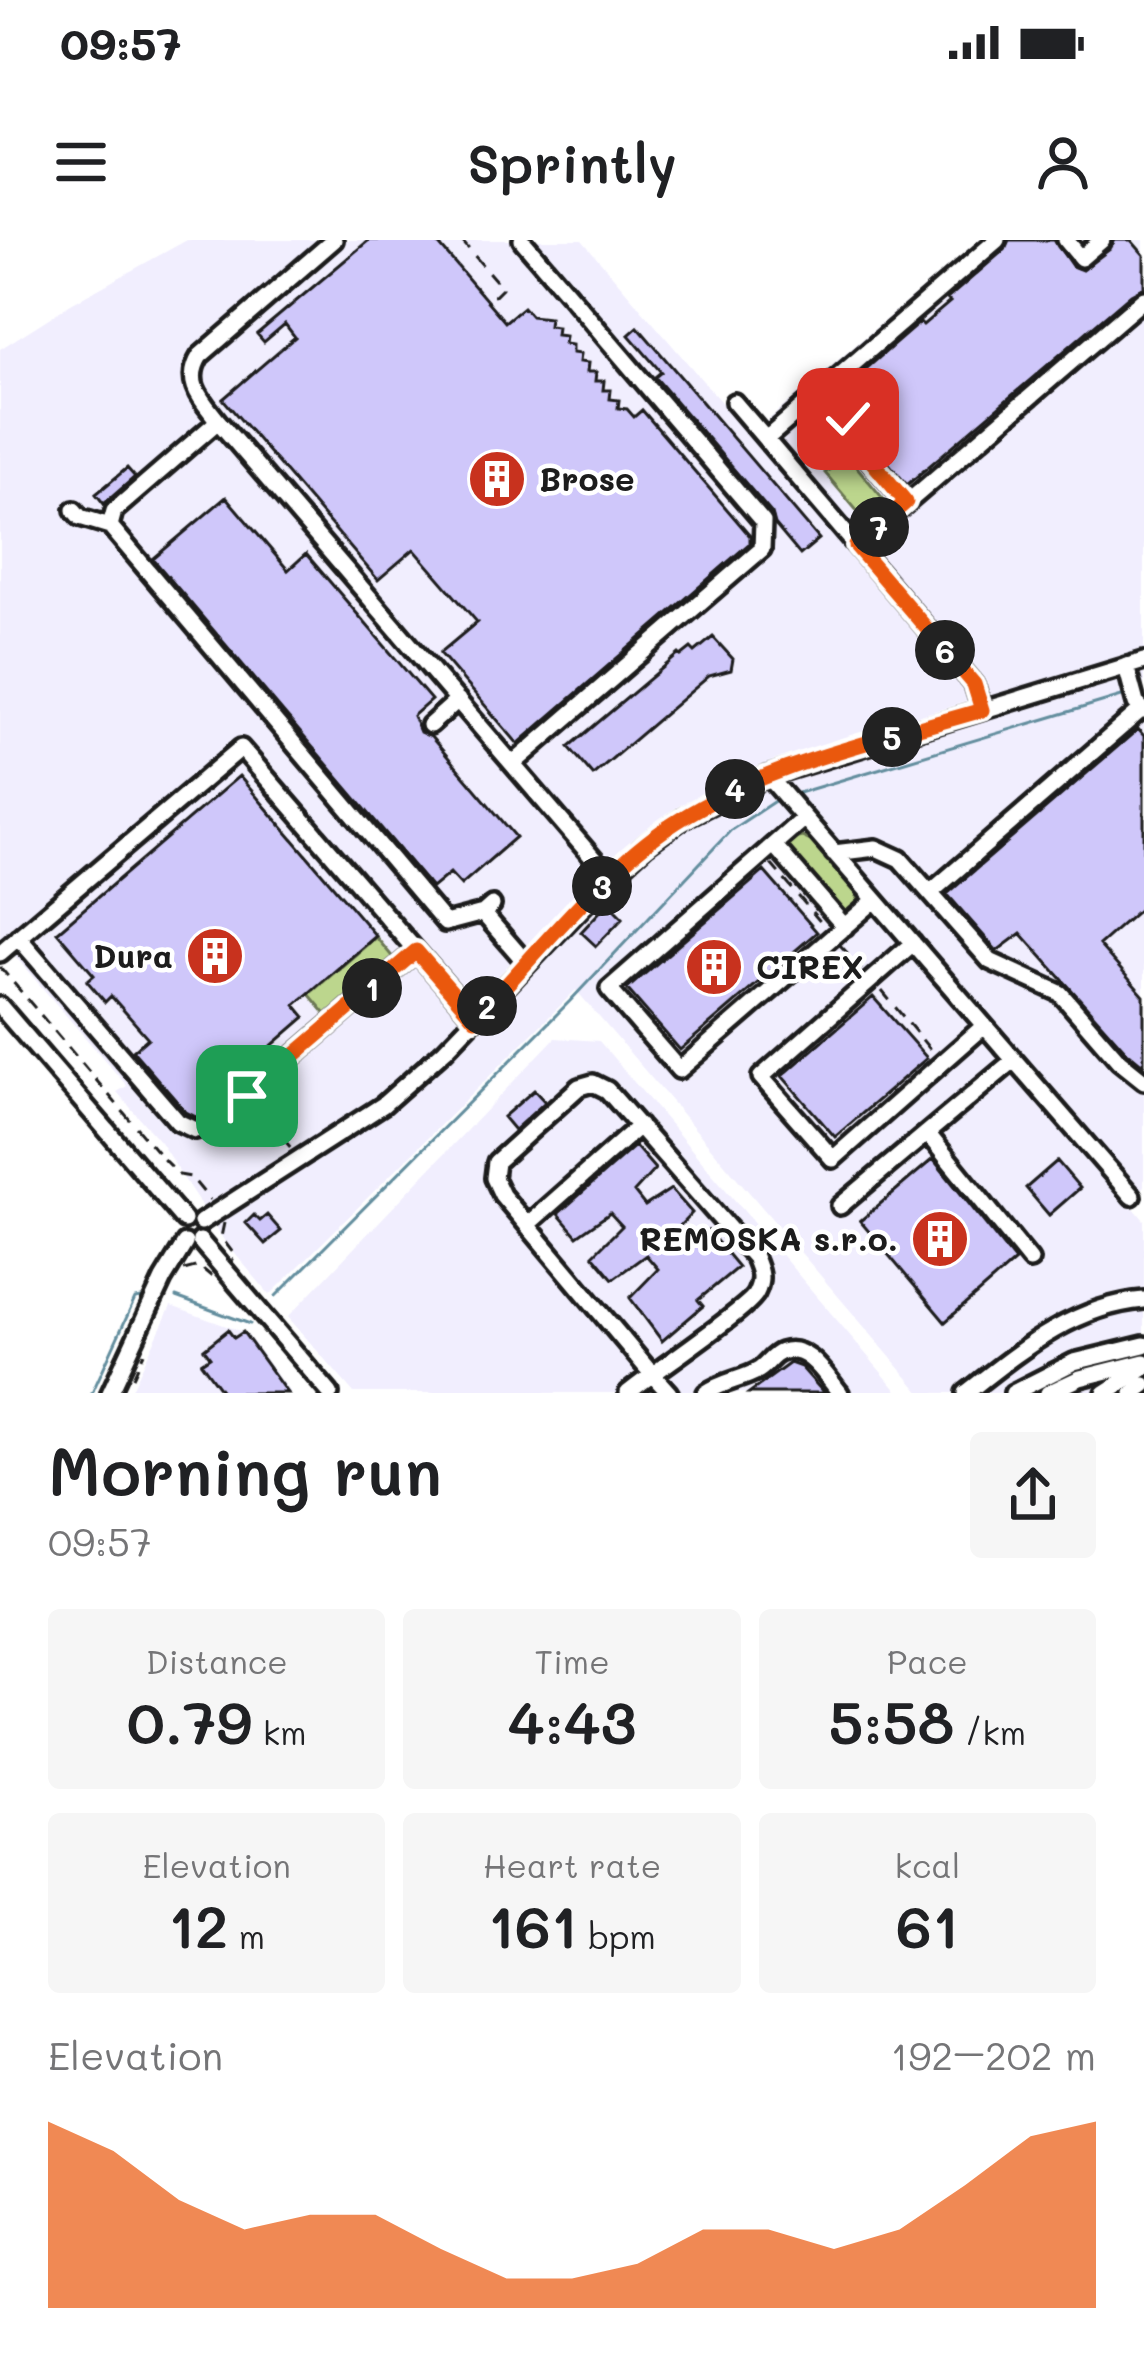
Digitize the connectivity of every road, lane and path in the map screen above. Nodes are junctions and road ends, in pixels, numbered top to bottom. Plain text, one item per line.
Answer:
1 (334, 240) edge
2 (461, 240) edge
3 (522, 240) edge
4 (998, 240) edge
5 (1066, 240) edge
6 (1102, 240) edge
7 (1144, 299) edge
8 (488, 302) dead end
9 (815, 396) junction
10 (734, 402) dead end
11 (218, 421) junction
12 (818, 422) dead end
13 (835, 430) junction
14 (766, 439) junction
15 (846, 455) dead end
16 (796, 464) dead end
17 (906, 502) junction
18 (74, 510) dead end
19 (110, 526) junction
20 (856, 546) junction
21 (1144, 661) edge
22 (1126, 666) junction
23 (458, 700) junction
24 (1138, 701) edge
25 (982, 710) junction
26 (430, 725) dead end
27 (513, 764) junction
28 (767, 776) junction
29 (804, 818) junction
30 (771, 853) junction
31 (834, 853) junction
32 (610, 878) junction
33 (793, 891) junction
34 (930, 893) junction
35 (786, 897) dead end
36 (875, 900) junction
37 (836, 933) junction
38 (18, 937) junction
39 (913, 944) junction
40 (416, 951) junction
41 (0, 953) edge
42 (527, 964) junction
43 (0, 967) edge
44 (867, 975) dead end
45 (875, 983) dead end
46 (0, 1006) edge
47 (475, 1019) junction
48 (985, 1026) junction
49 (1014, 1060) junction
50 (942, 1064) junction
51 (1144, 1081) edge
52 (247, 1096) junction
53 (136, 1126) junction
54 (640, 1126) junction
55 (927, 1133) junction
56 (137, 1148) dead end
57 (143, 1155) dead end
58 (297, 1155) dead end
59 (165, 1161) junction
60 (1132, 1196) dead end
61 (213, 1203) dead end
62 (840, 1206) dead end
63 (192, 1221) junction
64 (527, 1225) junction
65 (192, 1242) junction
66 (1030, 1259) dead end
67 (1144, 1300) edge
68 (1144, 1345) edge
69 (1144, 1365) edge
70 (651, 1373) junction
71 (110, 1393) edge
72 (331, 1393) edge
73 (628, 1393) edge
74 (669, 1393) edge
75 (706, 1393) edge
76 (841, 1393) edge
77 (966, 1393) edge
78 (1013, 1393) edge
79 (1048, 1393) edge
80 (1105, 1393) edge

1 - 11 street
2 - 8 path
3 - 27 street
4 - 9 street
5 - 6 street
7 - 17 street
9 - 13 street
9 - 14 street
10 - 14 street
11 - 19 street
11 - 23 street
12 - 13 path
13 - 15 path
13 - 16 path
13 - 17 street
14 - 20 street
17 - 20 street
18 - 19 street
19 - 42 street
20 - 25 street
21 - 22 street
22 - 24 street
22 - 25 street
23 - 26 street
23 - 27 street
24 - 34 street
25 - 28 street
27 - 32 street
28 - 29 street
28 - 32 street
29 - 30 street
29 - 31 street
30 - 33 path
30 - 37 street
30 - 37 street
31 - 34 street
31 - 36 street
32 - 42 street
33 - 35 path
33 - 37 path
34 - 51 street
36 - 37 street
36 - 39 street
37 - 44 path
38 - 40 street
38 - 41 street
38 - 52 street
39 - 48 street
39 - 50 street
40 - 47 street
40 - 52 street
42 - 47 street
43 - 53 path
45 - 50 path
46 - 63 street
47 - 63 street
48 - 49 street
48 - 50 street
49 - 55 street
49 - 60 street
52 - 58 path
53 - 56 path
53 - 59 path
54 - 64 street
54 - 64 street
54 - 70 street
55 - 62 street
55 - 66 street
57 - 59 path
59 - 61 path
63 - 65 street
63 - 65 street
64 - 70 street
65 - 71 street
65 - 72 street
67 - 77 street
68 - 78 street
69 - 79 street
69 - 80 street
70 - 73 street
70 - 74 street
75 - 76 street

